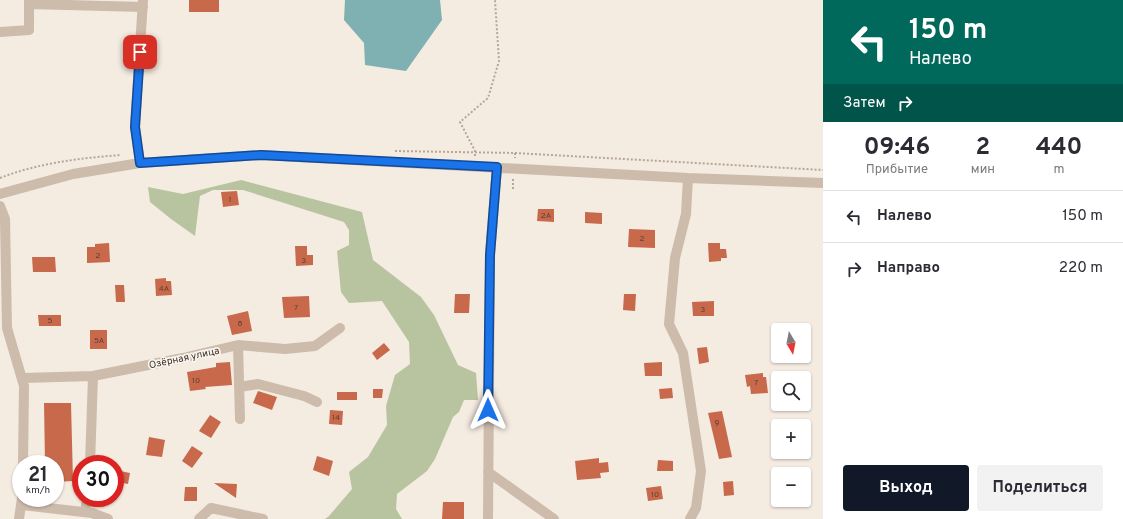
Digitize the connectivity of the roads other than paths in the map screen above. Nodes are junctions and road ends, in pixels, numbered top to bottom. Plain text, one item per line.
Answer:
1 (29, 2) edge
2 (143, 4) edge
3 (0, 32) edge
4 (140, 163) junction
5 (497, 167) junction
6 (688, 178) junction
7 (823, 184) edge
8 (0, 194) edge
9 (0, 206) edge
10 (340, 328) dead end
11 (238, 345) junction
12 (93, 376) junction
13 (22, 378) junction
14 (239, 387) junction
15 (317, 402) dead end
16 (240, 419) dead end
17 (23, 455) edge
18 (90, 455) edge
19 (488, 472) junction
20 (21, 507) edge
21 (53, 507) edge
22 (85, 507) edge
23 (84, 512) junction
24 (19, 519) edge
25 (108, 519) edge
26 (199, 519) edge
27 (263, 519) edge
28 (488, 519) edge
29 (554, 519) edge
30 (690, 519) edge

1 - 2 street
1 - 3 street
2 - 4 street
4 - 5 street
4 - 8 street
5 - 6 street
5 - 19 street
6 - 7 street
6 - 30 street
9 - 13 street
10 - 11 street, Озёрная улица
11 - 12 street, Озёрная улица
11 - 14 street
12 - 13 street, Озёрная улица
12 - 18 street
13 - 17 street
14 - 15 street
14 - 16 street
19 - 28 street
19 - 29 street
20 - 24 street
21 - 23 street
22 - 23 street
23 - 25 street
26 - 27 street

